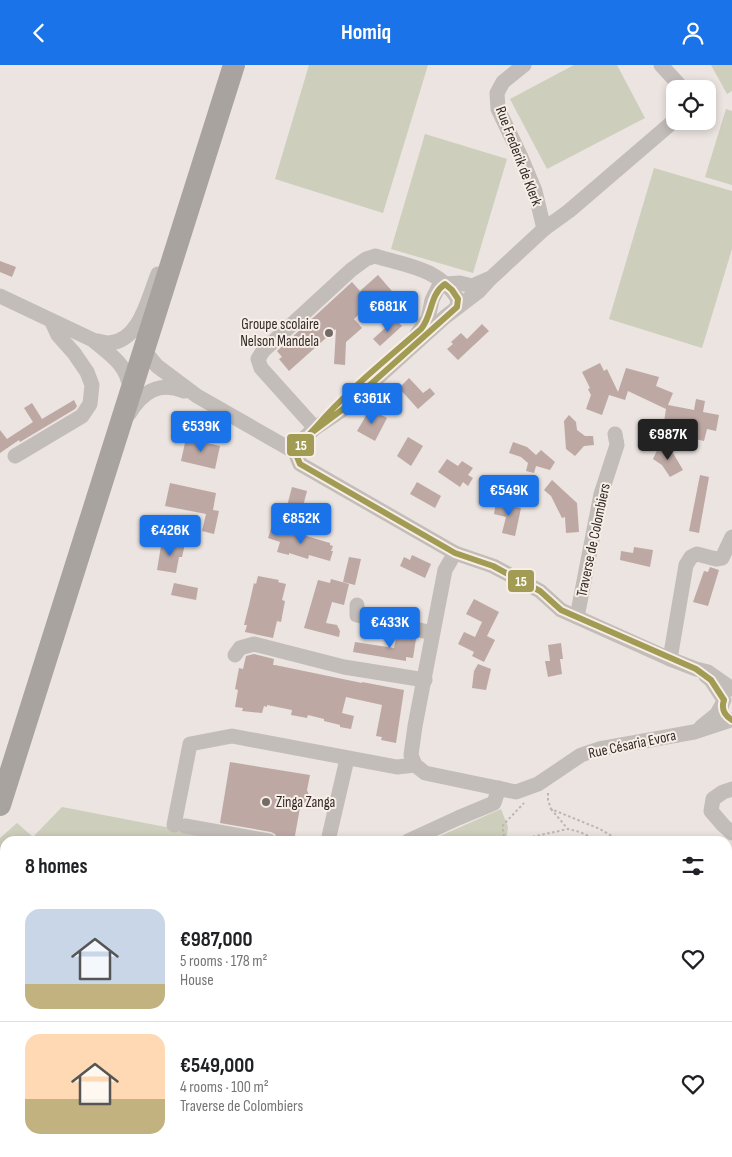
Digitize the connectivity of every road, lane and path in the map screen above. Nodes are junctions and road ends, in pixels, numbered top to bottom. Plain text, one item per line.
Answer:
1 (227, 65) edge
2 (234, 65) edge
3 (524, 65) edge
4 (662, 65) edge
5 (675, 80) edge
6 (666, 127) edge
7 (176, 226) junction
8 (544, 229) junction
9 (490, 279) junction
10 (445, 284) junction
11 (0, 296) edge
12 (457, 307) junction
13 (52, 322) junction
14 (93, 340) junction
15 (145, 349) junction
16 (128, 380) junction
17 (197, 396) junction
18 (315, 428) junction
19 (615, 434) dead end
20 (296, 452) junction
21 (15, 456) dead end
22 (94, 510) junction
23 (732, 537) edge
24 (456, 553) junction
25 (357, 605) dead end
26 (577, 617) junction
27 (432, 633) junction
28 (235, 655) dead end
29 (670, 659) junction
30 (424, 680) junction
31 (728, 696) edge
32 (731, 720) edge
33 (694, 732) junction
34 (346, 765) junction
35 (414, 765) junction
36 (0, 783) edge
37 (548, 785) dead end
38 (499, 788) junction
39 (732, 789) edge
40 (522, 796) junction
41 (0, 805) edge
42 (551, 809) junction
43 (568, 829) junction
44 (732, 833) edge
45 (241, 836) edge
46 (329, 836) edge
47 (418, 836) edge
48 (433, 836) edge
49 (504, 836) edge
50 (535, 836) edge
51 (589, 836) edge
52 (612, 836) edge

1 - 7 highway
2 - 15 highway
3 - 8 street, Rue Frederik de Klerk
4 - 5 street
6 - 8 street, Rue Frederik de Klerk
7 - 14 street
7 - 16 highway
8 - 9 street, Rue Frederik de Klerk
9 - 10 street, Rue Frederik de Klerk
9 - 12 street, Rue Frederik de Klerk
10 - 12 street
10 - 18 street, Rue Frederik de Klerk
10 - 18 street
11 - 13 street
12 - 18 street, Rue Frederik de Klerk
13 - 14 street
13 - 21 street
14 - 16 street
15 - 17 street, Traverse de Colombiers
15 - 22 highway
16 - 36 highway
17 - 20 street, Traverse de Colombiers
17 - 22 street, Traverse de Colombiers
18 - 20 street, Rue Frederik de Klerk
19 - 26 street, Traverse de Colombiers
20 - 24 street, Traverse de Colombiers
22 - 41 highway
23 - 29 street
24 - 26 street, Traverse de Colombiers
24 - 27 street
25 - 27 street
26 - 29 street, Traverse de Colombiers
27 - 30 street
28 - 30 street
29 - 31 street, Traverse de Colombiers
30 - 35 street
31 - 32 street, Traverse de Colombiers
31 - 33 street, Rue Césaria Evora
32 - 33 street, Rue Césaria Evora
33 - 40 street, Rue Césaria Evora
34 - 35 street
34 - 45 street
34 - 46 street
35 - 38 street
37 - 42 path
38 - 40 street
38 - 47 street
39 - 44 street
40 - 48 street, Rue Césaria Evora
40 - 49 path
42 - 43 path
42 - 52 path
43 - 50 path
43 - 51 path

